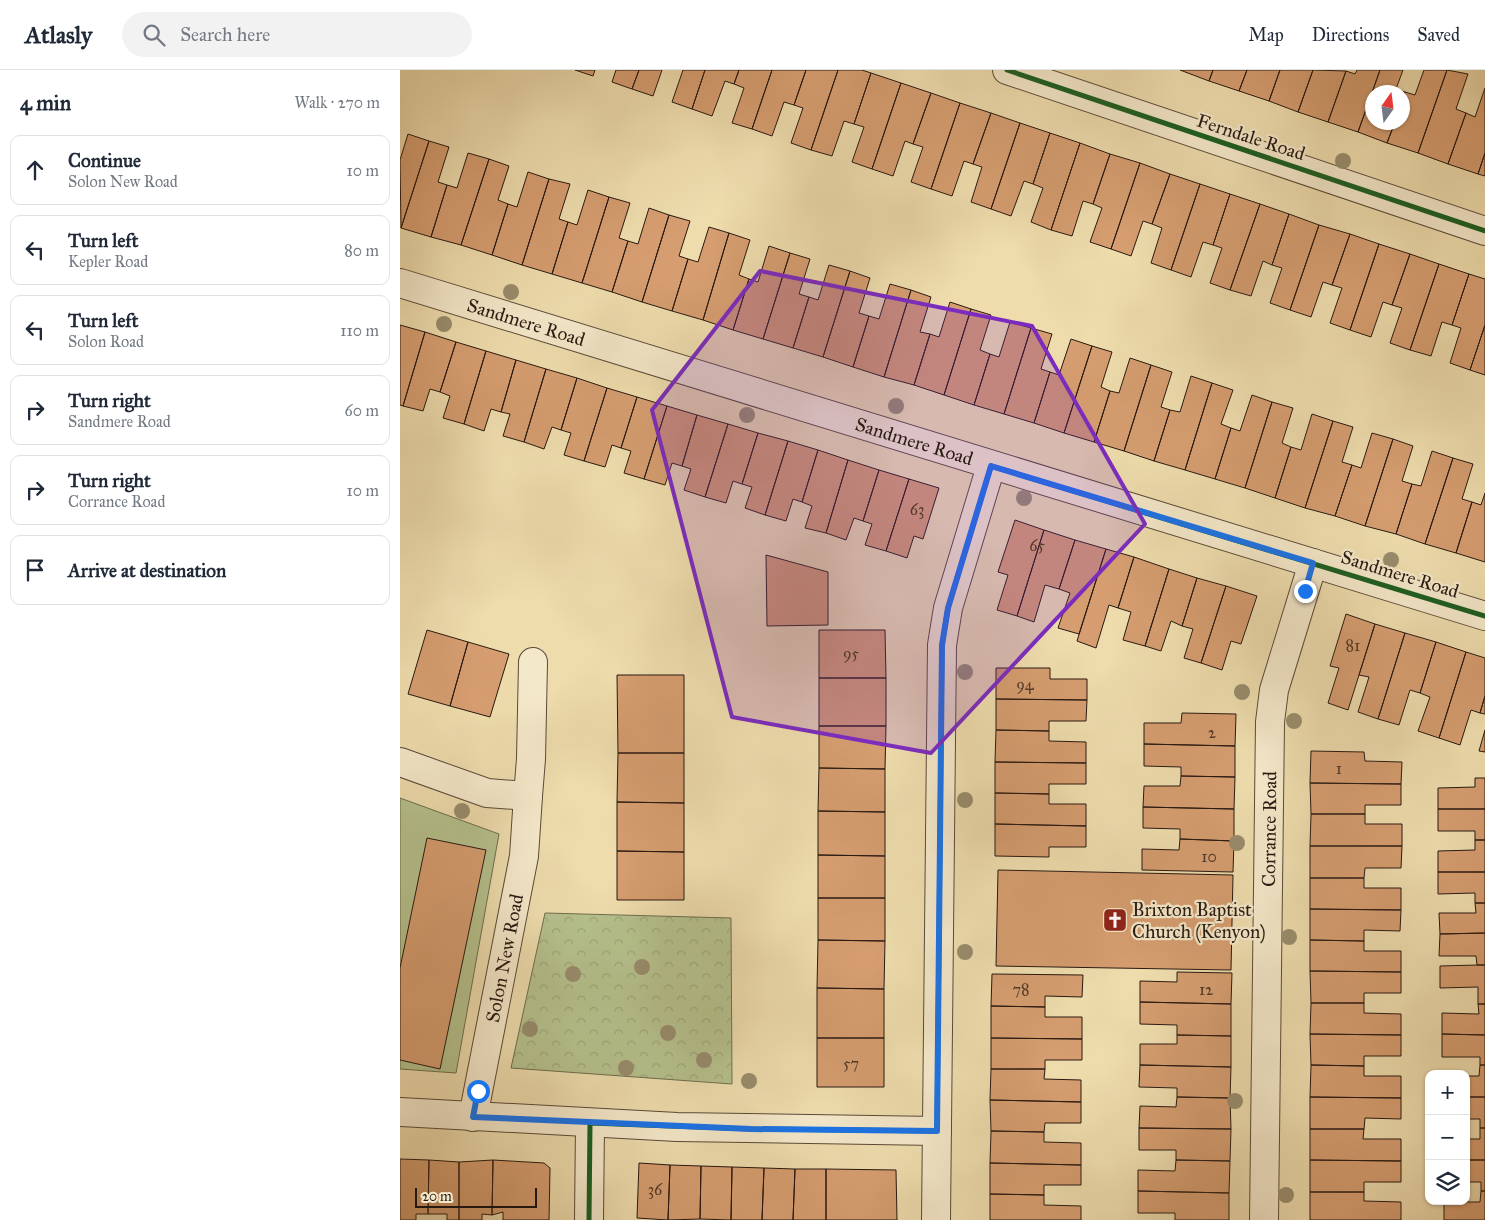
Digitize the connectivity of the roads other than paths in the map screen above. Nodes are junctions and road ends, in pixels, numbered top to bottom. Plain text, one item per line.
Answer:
1 (1008, 70) edge
2 (1485, 232) edge
3 (400, 282) edge
4 (991, 466) junction
5 (1313, 563) junction
6 (1485, 616) edge
7 (533, 662) dead end
8 (400, 762) edge
9 (528, 796) junction
10 (400, 1112) edge
11 (473, 1117) junction
12 (590, 1123) junction
13 (937, 1131) junction
14 (589, 1220) edge
15 (936, 1220) edge
16 (1264, 1220) edge

1 - 2 street, Ferndale Road
3 - 4 street, Sandmere Road
4 - 5 street, Sandmere Road
4 - 13 street
5 - 6 street, Sandmere Road
5 - 16 street, Corrance Road
7 - 9 street, Solon New Road
8 - 9 street
9 - 11 street, Solon New Road
10 - 11 street
11 - 12 street
12 - 13 street
12 - 14 street
13 - 15 street

